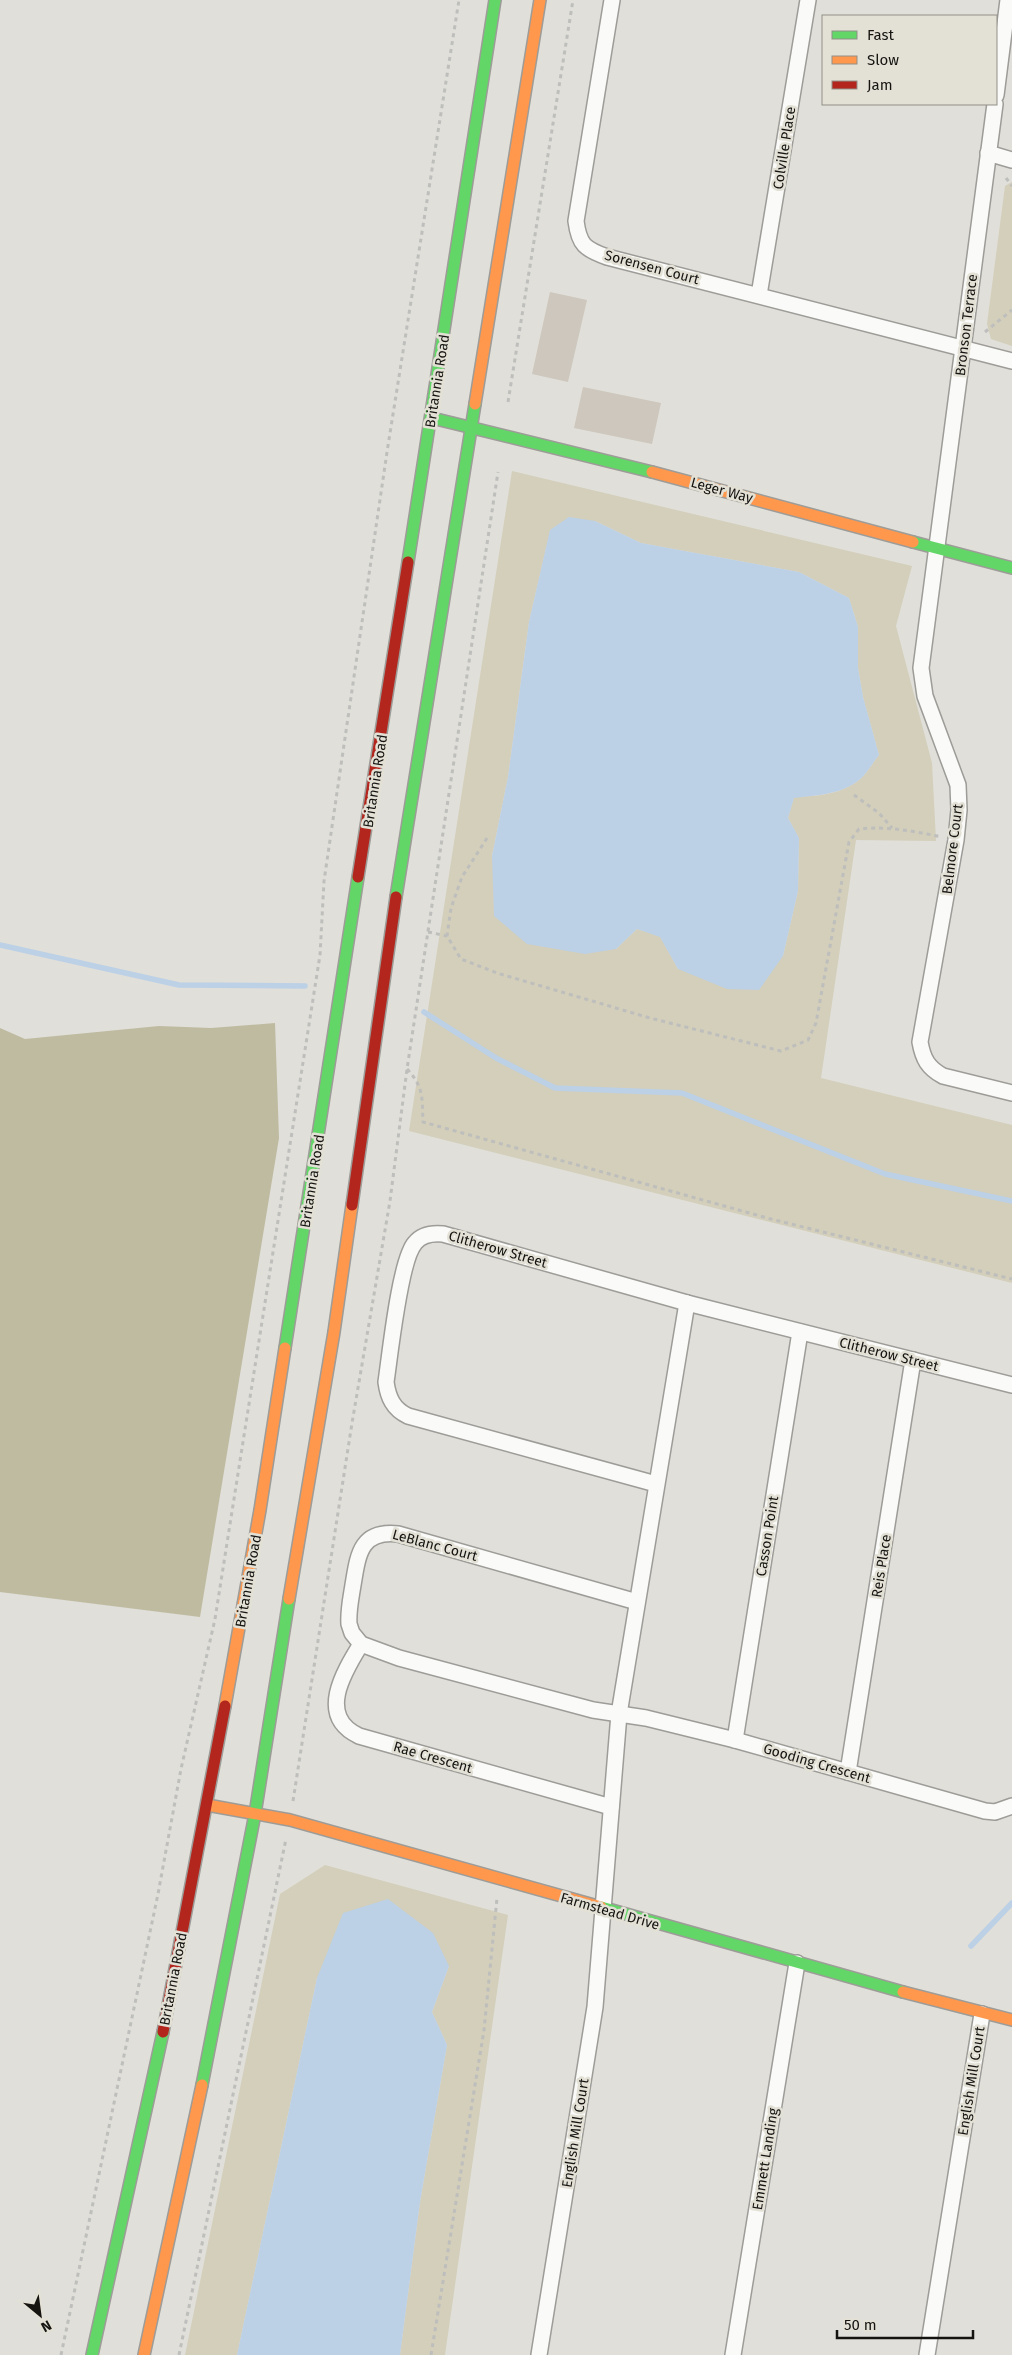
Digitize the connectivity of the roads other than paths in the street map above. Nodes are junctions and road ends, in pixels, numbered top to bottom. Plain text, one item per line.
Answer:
1 (495, 0) edge
2 (540, 0) edge
3 (612, 0) edge
4 (808, 0) edge
5 (1008, 0) edge
6 (997, 87) edge
7 (994, 105) edge
8 (988, 153) junction
9 (1012, 160) edge
10 (760, 295) junction
11 (964, 347) junction
12 (1012, 361) edge
13 (432, 418) junction
14 (472, 428) junction
15 (938, 547) junction
16 (1012, 568) edge
17 (1012, 1093) edge
18 (687, 1303) junction
19 (800, 1332) junction
20 (914, 1360) junction
21 (1012, 1385) edge
22 (656, 1484) junction
23 (637, 1602) junction
24 (361, 1644) junction
25 (619, 1714) junction
26 (734, 1740) junction
27 (848, 1772) junction
28 (207, 1804) junction
29 (1012, 1806) edge
30 (611, 1807) junction
31 (256, 1814) junction
32 (603, 1910) junction
33 (797, 1963) junction
34 (982, 2014) junction
35 (1012, 2020) edge
36 (92, 2355) edge
37 (144, 2355) edge
38 (539, 2355) edge
39 (733, 2355) edge
40 (928, 2355) edge

1 - 13 main road, Britannia Road
2 - 14 main road
3 - 10 street, Sorensen Court
4 - 10 street, Colville Place
5 - 6 street
7 - 8 street, Bronson Terrace
8 - 9 street
8 - 11 street, Bronson Terrace
10 - 11 street, Sorensen Court
11 - 12 street, Sorensen Court
11 - 15 street, Bronson Terrace
13 - 14 main road, Leger Way
13 - 28 main road, Britannia Road
14 - 15 main road, Leger Way
14 - 31 main road
15 - 16 main road, Leger Way
15 - 17 street, Belmore Court
18 - 19 street, Clitherow Street
18 - 22 street, English Mill Court
18 - 22 street, Clitherow Street
19 - 20 street, Clitherow Street
19 - 26 street, Casson Point
20 - 21 street, Clitherow Street
20 - 27 street, Reis Place
22 - 23 street, English Mill Court
23 - 24 street, LeBlanc Court
23 - 25 street, English Mill Court
24 - 25 street
24 - 30 street, Rae Crescent
25 - 26 street, Gooding Crescent
25 - 30 street, English Mill Court
26 - 27 street, Gooding Crescent
27 - 29 street, Gooding Crescent
28 - 31 main road, Farmstead Drive
28 - 36 main road, Britannia Road
30 - 32 street, English Mill Court
31 - 32 main road, Farmstead Drive
31 - 37 main road
32 - 33 main road, Farmstead Drive
32 - 38 street, English Mill Court
33 - 34 main road, Farmstead Drive
33 - 39 street, Emmett Landing
34 - 35 main road, Farmstead Drive
34 - 40 street, English Mill Court

